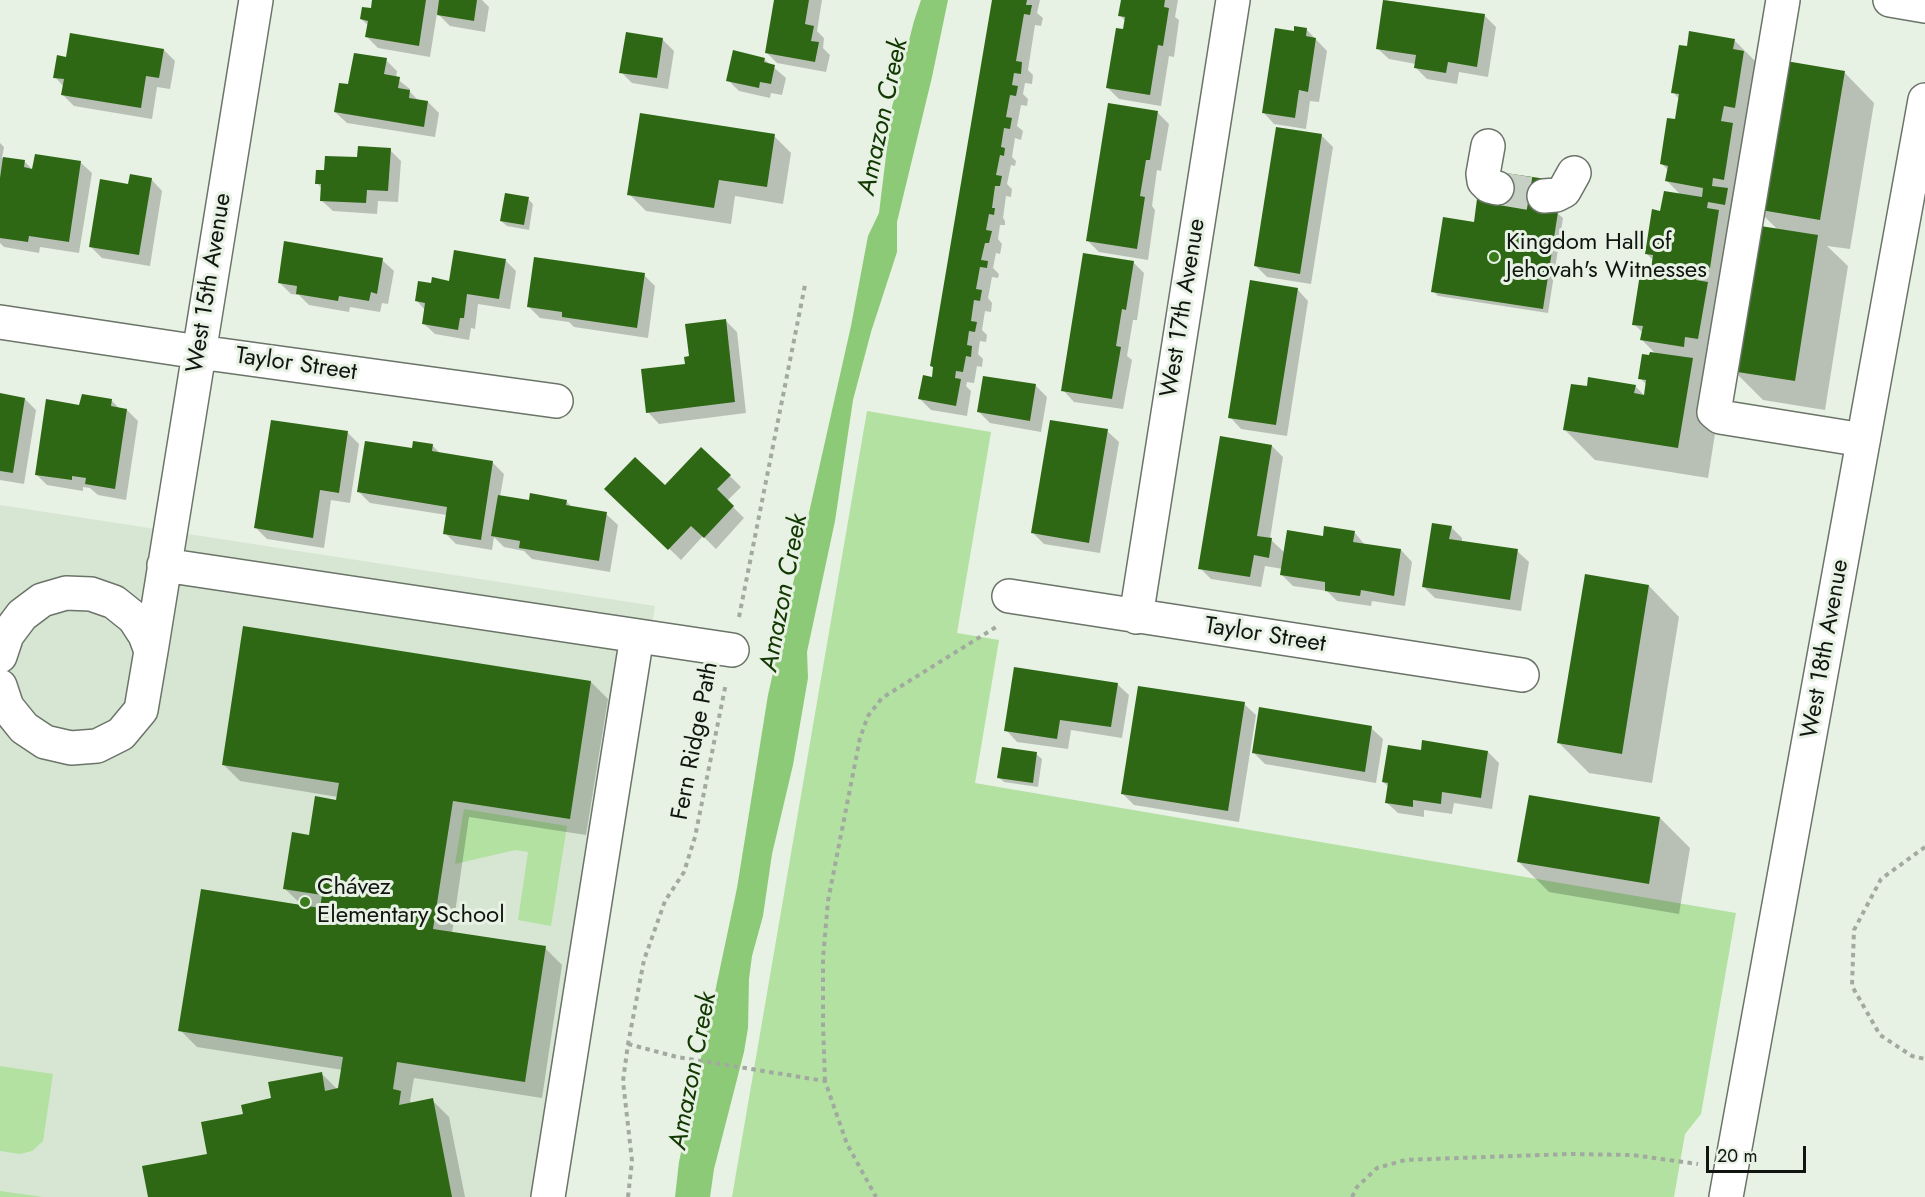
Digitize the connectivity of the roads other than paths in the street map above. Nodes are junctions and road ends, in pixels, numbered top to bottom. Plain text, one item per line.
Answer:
1 (256, 0) edge
2 (1233, 0) edge
3 (1783, 0) edge
4 (1890, 0) edge
5 (1925, 6) edge
6 (1925, 100) edge
7 (1488, 146) dead end
8 (1574, 174) dead end
9 (1497, 188) dead end
10 (1544, 196) tunnel mouth
11 (0, 322) edge
12 (199, 352) junction
13 (556, 401) dead end
14 (1863, 440) junction
15 (164, 565) junction
16 (91, 594) junction
17 (1009, 596) road end
18 (1136, 616) junction
19 (637, 636) junction
20 (732, 650) road end
21 (151, 651) junction
22 (0, 656) edge
23 (1522, 675) dead end
24 (0, 686) edge
25 (1729, 1183) edge
26 (548, 1197) edge

1 - 12 street, West 15th Avenue
2 - 18 street, West 17th Avenue
3 - 14 street
4 - 5 street
6 - 14 street, West 18th Avenue
7 - 9 street
8 - 10 street
11 - 12 street, Taylor Street
12 - 13 street, Taylor Street
12 - 15 street, West 15th Avenue
14 - 25 street, West 18th Avenue
15 - 16 street
15 - 19 street
15 - 21 street, West 15th Avenue
16 - 21 street
16 - 22 street
17 - 18 street, Taylor Street
18 - 23 street, Taylor Street
19 - 20 street
19 - 26 street
21 - 24 street, West 15th Avenue

